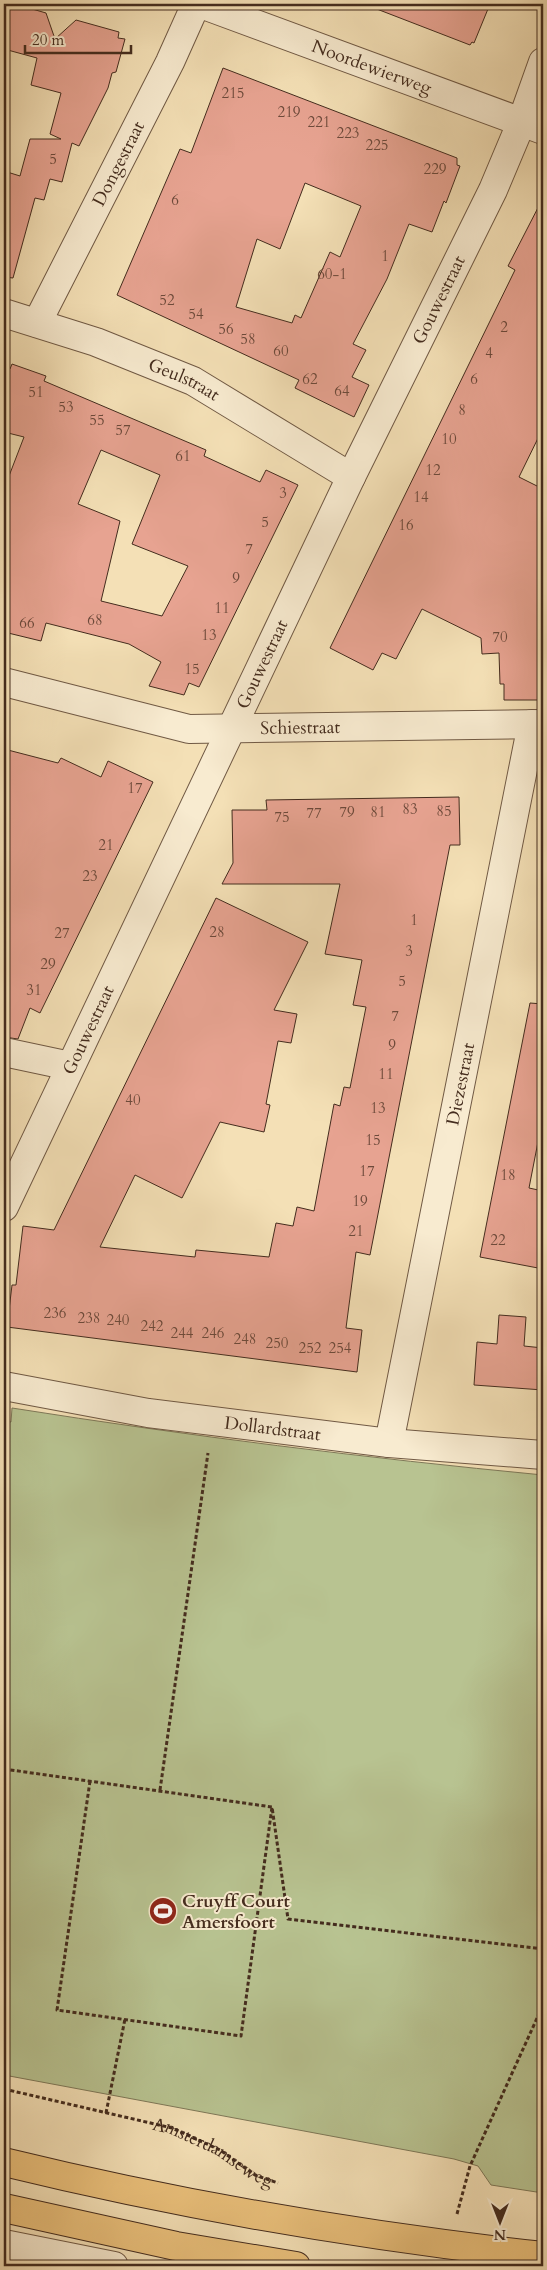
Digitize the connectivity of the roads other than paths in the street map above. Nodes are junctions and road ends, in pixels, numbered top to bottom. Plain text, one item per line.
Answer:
1 (196, 4) edge
2 (201, 4) edge
3 (543, 62) edge
4 (533, 125) edge
5 (4, 313) edge
6 (37, 323) junction
7 (351, 477) junction
8 (4, 682) edge
9 (538, 724) edge
10 (232, 729) junction
11 (4, 1052) edge
12 (70, 1066) junction
13 (4, 1208) edge
14 (4, 1386) edge
15 (389, 1442) junction
16 (543, 1455) edge
17 (4, 2162) edge
18 (4, 2208) edge
19 (12, 2253) edge
20 (543, 2256) edge
21 (114, 2266) edge
22 (296, 2266) edge

1 - 6 street, Dongestraat
2 - 4 street, Noordewierweg
3 - 4 street, Gouwestraat
4 - 7 street, Gouwestraat
5 - 6 street, Geulstraat
6 - 7 street, Geulstraat
7 - 10 street, Gouwestraat
8 - 10 street, Schiestraat
9 - 10 street, Schiestraat
9 - 15 street, Diezestraat
10 - 12 street, Gouwestraat
11 - 12 street
12 - 13 street, Gouwestraat
14 - 15 street, Dollardstraat
15 - 16 street, Dollardstraat
17 - 20 main road, Amsterdamseweg
18 - 22 main road
19 - 21 street

